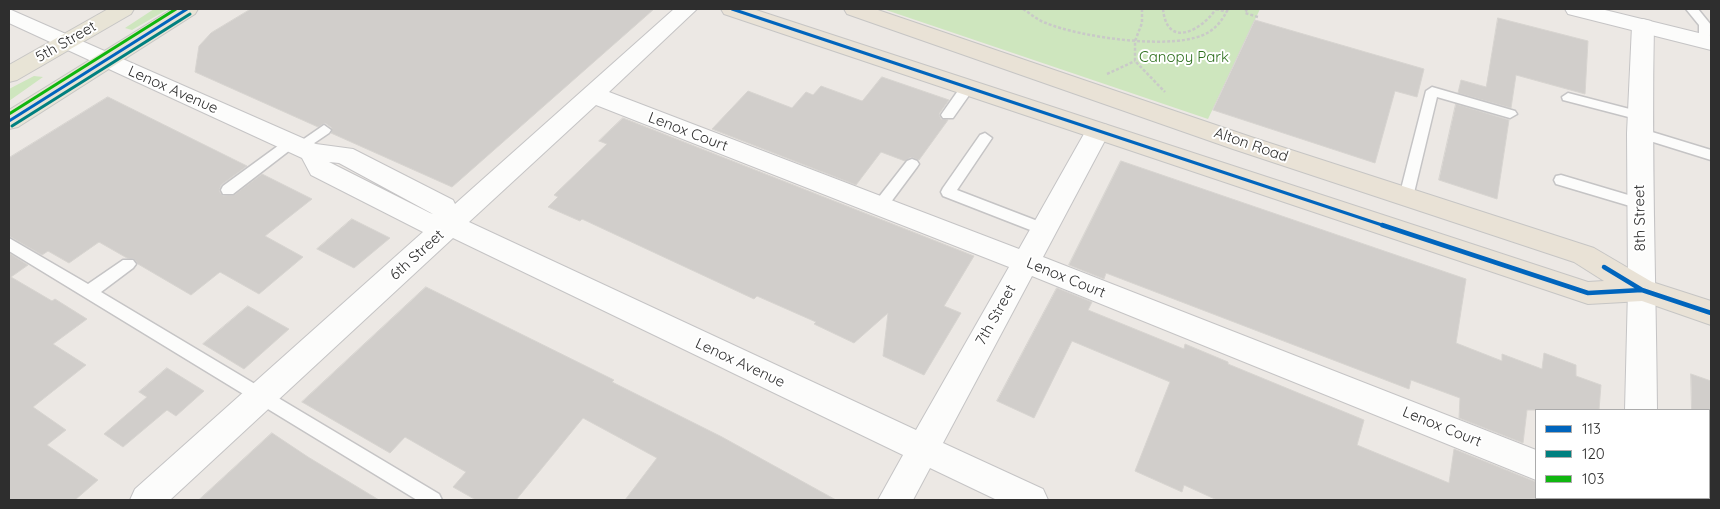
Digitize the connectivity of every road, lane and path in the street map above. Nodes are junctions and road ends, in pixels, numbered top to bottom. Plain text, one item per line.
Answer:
1 (123, 9) edge
2 (187, 9) edge
3 (686, 9) edge
4 (732, 9) edge
5 (784, 9) edge
6 (855, 9) edge
7 (1024, 9) edge
8 (1142, 9) edge
9 (1163, 9) edge
10 (1216, 9) edge
11 (1247, 9) edge
12 (1576, 9) edge
13 (1692, 9) edge
14 (1228, 10) edge
15 (9, 14) edge
16 (1258, 17) dead end
17 (1643, 26) junction
18 (1134, 41) junction
19 (66, 42) junction
20 (1708, 42) edge
21 (105, 60) junction
22 (1135, 61) junction
23 (1107, 74) dead end
24 (9, 75) edge
25 (967, 88) junction
26 (1164, 92) dead end
27 (593, 95) junction
28 (1568, 97) dead end
29 (1510, 114) dead end
30 (948, 115) dead end
31 (9, 121) edge
32 (1640, 125) junction
33 (324, 130) dead end
34 (1098, 131) junction
35 (985, 138) dead end
36 (301, 147) junction
37 (1711, 155) edge
38 (912, 164) dead end
39 (1561, 180) dead end
40 (228, 190) dead end
41 (1406, 197) junction
42 (1640, 204) junction
43 (880, 206) junction
44 (450, 225) junction
45 (1043, 229) junction
46 (9, 244) edge
47 (1025, 262) junction
48 (128, 264) dead end
49 (1642, 290) junction
50 (89, 292) junction
51 (1711, 313) edge
52 (261, 396) junction
53 (1641, 409) edge
54 (922, 449) junction
55 (1535, 464) edge
56 (147, 500) edge
57 (434, 500) edge
58 (895, 500) edge
59 (1031, 500) edge

1 - 19 main road, 5th Street
2 - 21 main road
3 - 27 street, 6th Street
4 - 25 highway, Alton Road
5 - 49 highway
6 - 41 highway, Alton Road
7 - 18 path
8 - 18 path
9 - 10 path
10 - 14 path
11 - 16 path
12 - 17 street
13 - 20 lane
14 - 18 path
15 - 19 street, Lenox Avenue
17 - 20 street
17 - 32 street, 8th Street
18 - 22 path
19 - 21 street, Lenox Avenue
19 - 24 main road, 5th Street
21 - 31 main road
21 - 36 street, Lenox Avenue
22 - 23 path
22 - 26 path
25 - 30 lane
25 - 34 highway, Alton Road
27 - 43 street, Lenox Court
27 - 44 street, 6th Street
28 - 32 lane
29 - 41 lane
32 - 37 lane
32 - 42 street, 8th Street
33 - 36 lane
34 - 45 street, 7th Street
34 - 49 highway, Alton Road
35 - 45 lane
36 - 40 lane
36 - 44 street, Lenox Avenue
38 - 43 lane
39 - 42 lane
41 - 49 highway, Alton Road
42 - 49 street, 8th Street
43 - 47 street, Lenox Court
44 - 52 street, 6th Street
44 - 54 street, Lenox Avenue
45 - 47 street, 7th Street
46 - 50 lane
47 - 54 street, 7th Street
47 - 55 street, Lenox Court
48 - 50 lane
49 - 51 highway, Alton Road
49 - 53 street, 8th Street
50 - 52 lane
52 - 56 street, 6th Street
52 - 57 lane
54 - 58 street, 7th Street
54 - 59 street, Lenox Avenue

